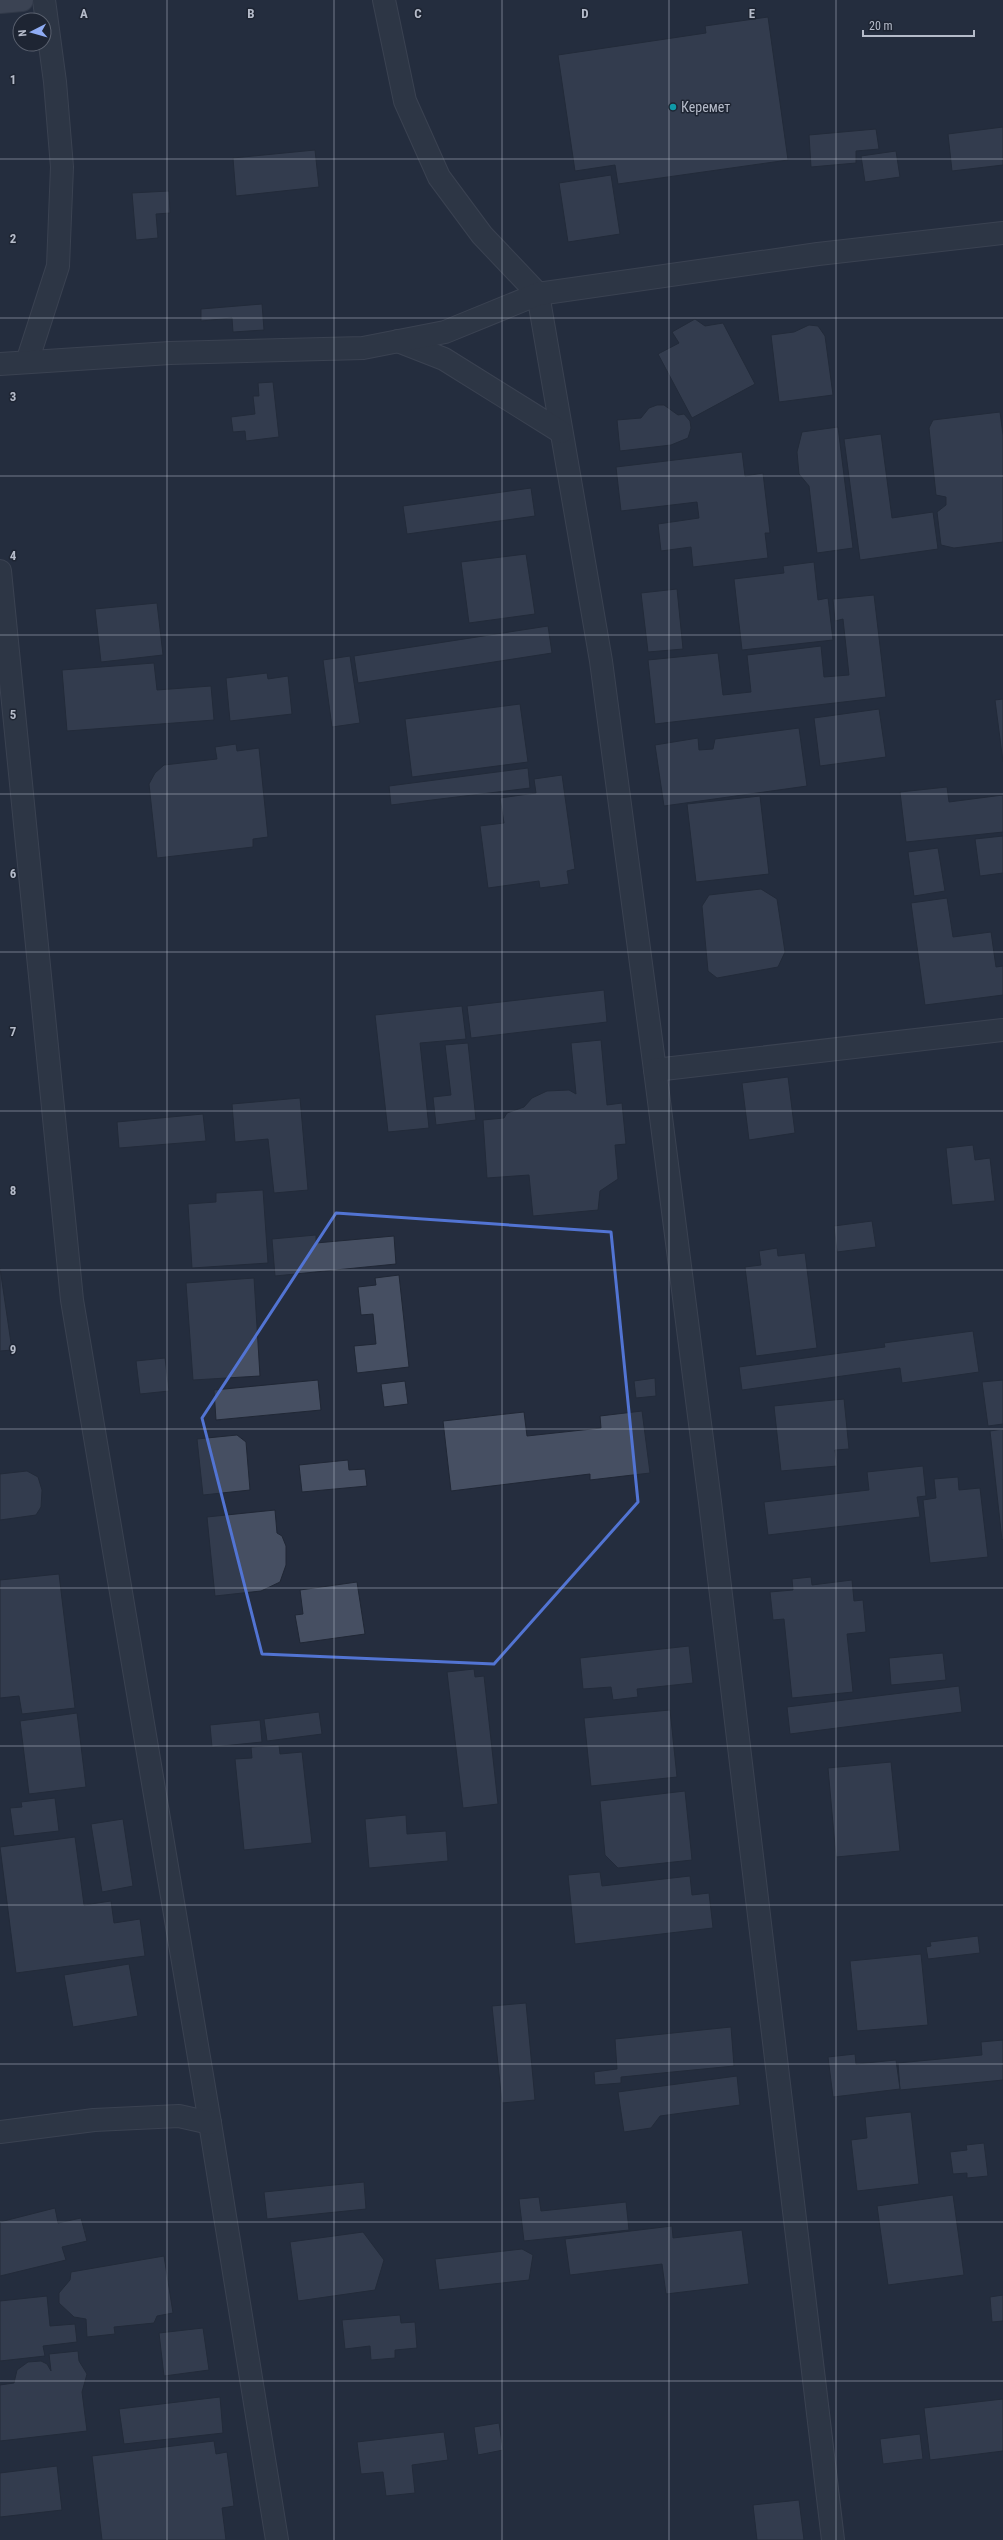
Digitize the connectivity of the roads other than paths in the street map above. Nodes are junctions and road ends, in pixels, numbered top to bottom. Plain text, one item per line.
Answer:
1 (22, 0) edge
2 (44, 0) edge
3 (384, 0) edge
4 (0, 2) edge
5 (1003, 233) edge
6 (538, 294) junction
7 (398, 341) junction
8 (27, 362) junction
9 (0, 364) edge
10 (562, 432) junction
11 (0, 571) edge
12 (1003, 1030) edge
13 (655, 1070) junction
14 (210, 2123) junction
15 (0, 2132) edge
16 (277, 2540) edge
17 (833, 2540) edge

1 - 4 main road
2 - 8 street
3 - 6 street
5 - 6 street
6 - 7 street
6 - 10 street
7 - 8 street
7 - 10 street
8 - 9 street
10 - 13 street
11 - 14 street
12 - 13 street
13 - 17 street
14 - 15 street
14 - 16 street

